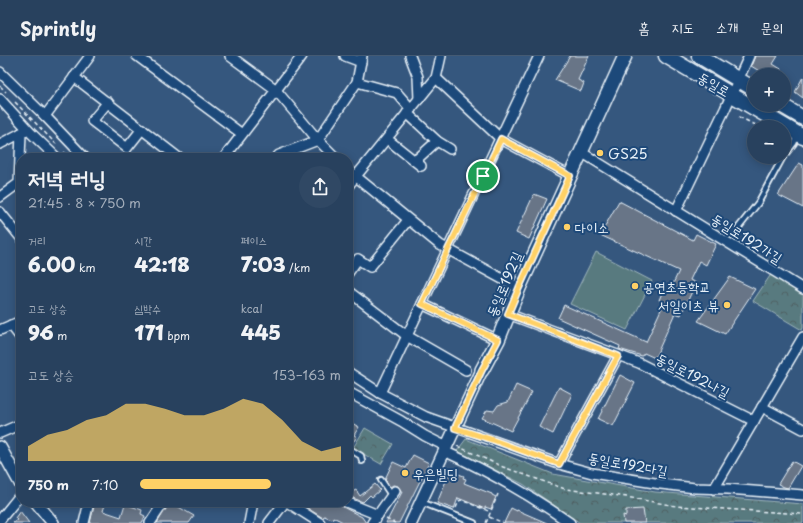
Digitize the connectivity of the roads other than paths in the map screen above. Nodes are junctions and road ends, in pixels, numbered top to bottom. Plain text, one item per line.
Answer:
1 (90, 56) edge
2 (137, 56) edge
3 (230, 56) edge
4 (302, 56) edge
5 (345, 56) edge
6 (410, 56) edge
7 (440, 56) edge
8 (539, 56) edge
9 (625, 56) edge
10 (666, 56) edge
11 (699, 56) edge
12 (749, 56) edge
13 (362, 59) edge
14 (0, 72) edge
15 (74, 77) junction
16 (436, 78) junction
17 (738, 80) junction
18 (357, 82) junction
19 (747, 85) edge
20 (275, 90) junction
21 (732, 94) junction
22 (0, 99) edge
23 (419, 99) junction
24 (108, 102) junction
25 (409, 111) junction
26 (791, 111) edge
27 (45, 116) junction
28 (803, 118) edge
29 (142, 129) junction
30 (25, 132) junction
31 (242, 134) junction
32 (800, 136) edge
33 (386, 139) junction
34 (501, 139) junction
35 (318, 140) junction
36 (437, 141) junction
37 (0, 144) edge
38 (791, 147) edge
39 (450, 149) dead end
40 (581, 152) junction
41 (23, 153) edge
42 (51, 153) edge
43 (80, 153) edge
44 (173, 153) edge
45 (228, 153) edge
46 (284, 153) edge
47 (331, 153) edge
48 (780, 164) edge
49 (570, 176) junction
50 (355, 177) junction
51 (353, 180) edge
52 (16, 185) edge
53 (0, 198) edge
54 (676, 210) junction
55 (0, 212) edge
56 (408, 220) junction
57 (740, 227) dead end
58 (16, 232) edge
59 (448, 250) junction
60 (353, 266) edge
61 (519, 288) junction
62 (803, 289) edge
63 (353, 295) edge
64 (422, 304) junction
65 (508, 314) junction
66 (16, 323) edge
67 (11, 325) junction
68 (0, 330) edge
69 (16, 332) edge
70 (407, 336) junction
71 (803, 336) edge
72 (498, 340) junction
73 (800, 348) edge
74 (618, 356) junction
75 (466, 370) dead end
76 (482, 370) joint
77 (353, 375) edge
78 (380, 393) junction
79 (353, 395) edge
80 (762, 406) junction
81 (754, 421) junction
82 (16, 426) edge
83 (455, 428) junction
84 (803, 429) edge
85 (0, 433) edge
86 (0, 447) edge
87 (449, 448) junction
88 (353, 451) edge
89 (362, 461) dead end
90 (559, 464) junction
91 (16, 476) edge
92 (381, 480) dead end
93 (714, 489) junction
94 (393, 494) joint
95 (803, 495) edge
96 (16, 500) edge
97 (421, 502) junction
98 (353, 506) edge
99 (40, 507) edge
100 (88, 507) edge
101 (161, 507) edge
102 (253, 507) edge
103 (282, 507) edge
104 (294, 507) edge
105 (375, 519) edge
106 (0, 520) edge
107 (53, 523) edge
108 (84, 523) edge
109 (150, 523) edge
110 (249, 523) edge
111 (269, 523) edge
112 (320, 523) edge
113 (411, 523) edge
114 (474, 523) edge
115 (570, 523) edge

1 - 15 street
2 - 31 street
3 - 20 street
4 - 20 street
5 - 13 street
6 - 23 street
7 - 16 street
8 - 34 street
9 - 40 main road, 동일로192길
10 - 21 main road, 동일로
11 - 17 main road, 동일로
12 - 17 street
13 - 18 street
14 - 27 street
15 - 24 street
15 - 27 street
16 - 23 street
16 - 34 street
17 - 19 main road, 동일로
17 - 21 street
18 - 25 street
18 - 35 street
20 - 31 street
20 - 35 street
21 - 32 main road, 동일로
21 - 54 street
22 - 30 street
23 - 25 street
24 - 29 street
24 - 29 street
25 - 33 street
25 - 36 street
26 - 28 main road
27 - 43 street
29 - 44 street
30 - 37 street
30 - 41 street
30 - 42 street
31 - 45 street
32 - 38 lane
33 - 36 street
33 - 50 street
34 - 49 street
34 - 59 street
35 - 46 street
35 - 47 street
36 - 39 street
40 - 49 main road, 동일로192길
40 - 54 street, 동일로192가길
48 - 57 lane
49 - 61 main road, 동일로192길
50 - 51 street
50 - 56 street
52 - 53 street
54 - 62 street, 동일로192가길
55 - 58 street
56 - 59 street
56 - 60 street
59 - 61 street
59 - 64 street
61 - 65 main road, 동일로192길
63 - 70 street
64 - 70 street
64 - 72 street
65 - 72 main road, 동일로192길
65 - 74 street, 동일로192나길
66 - 67 street
67 - 68 street
67 - 69 street
70 - 75 street
70 - 78 street
71 - 73 street
72 - 76 main road, 동일로192길
73 - 80 street
74 - 81 street, 동일로192나길
74 - 90 street
76 - 83 street, 동일로192길
77 - 78 street, 동일로192다길
78 - 83 street, 동일로192다길
79 - 87 street
80 - 81 street
80 - 84 street
81 - 93 street
82 - 85 street
83 - 87 street, 동일로192길
83 - 90 street, 동일로192다길
86 - 91 street
87 - 97 street, 동일로192길
87 - 115 street
88 - 89 lane
90 - 93 street, 동일로192다길
92 - 94 lane
93 - 95 street, 동일로192다길
94 - 105 street
96 - 106 street
97 - 113 street, 동일로192길
97 - 114 lane
98 - 105 street
99 - 107 street
100 - 108 street
101 - 109 street
102 - 110 street
103 - 111 street
104 - 112 street

